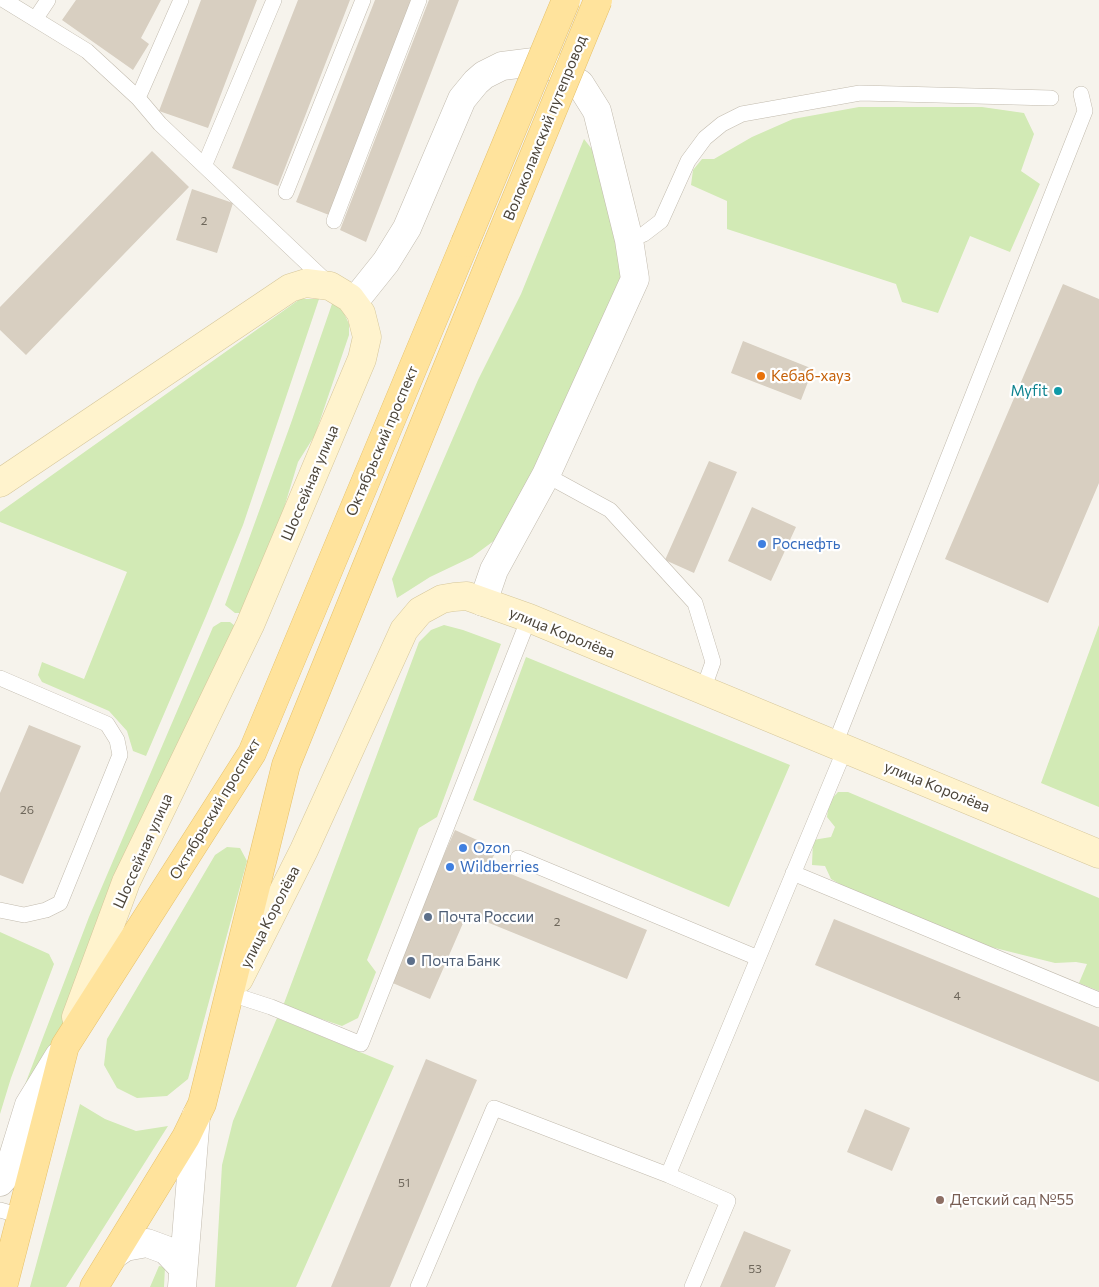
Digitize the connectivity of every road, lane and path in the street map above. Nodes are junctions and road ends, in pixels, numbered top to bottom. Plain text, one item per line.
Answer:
1 (4, 0) edge
2 (48, 0) edge
3 (181, 0) edge
4 (274, 0) edge
5 (363, 0) edge
6 (419, 0) edge
7 (566, 0) edge
8 (598, 0) edge
9 (36, 18) junction
10 (1081, 94) dead end
11 (138, 98) junction
12 (1051, 98) dead end
13 (205, 164) junction
14 (286, 192) dead end
15 (334, 222) dead end
16 (629, 240) junction
17 (465, 243) joint
18 (330, 286) junction
19 (354, 302) junction
20 (546, 476) junction
21 (0, 483) edge
22 (483, 602) junction
23 (528, 618) junction
24 (0, 678) edge
25 (702, 690) junction
26 (840, 747) junction
27 (267, 845) junction
28 (304, 850) junction
29 (1099, 854) edge
30 (518, 858) dead end
31 (793, 873) junction
32 (0, 910) edge
33 (758, 958) junction
34 (231, 994) junction
35 (1099, 1000) edge
36 (65, 1046) junction
37 (196, 1116) junction
38 (668, 1175) junction
39 (0, 1182) edge
40 (11, 1212) edge
41 (115, 1254) junction
42 (183, 1277) edge
43 (2, 1287) edge
44 (94, 1287) edge
45 (418, 1287) edge
46 (692, 1287) edge

1 - 9 lane
2 - 9 lane
3 - 11 lane
4 - 13 lane
5 - 14 lane
6 - 15 lane
7 - 17 main road, Волоколамский путепровод, bridge
8 - 27 main road, Волоколамский путепровод, bridge
9 - 11 lane
10 - 26 lane
11 - 13 lane
12 - 16 lane
13 - 18 lane
16 - 19 street
16 - 20 street
17 - 36 main road, Октябрьский проспект
18 - 19 main road, Шоссейная улица
18 - 21 main road, Шоссейная улица
19 - 36 main road, Шоссейная улица
20 - 22 street
20 - 25 lane
22 - 23 main road, улица Королёва
22 - 28 main road, улица Королёва
23 - 25 main road, улица Королёва
23 - 34 lane
24 - 32 lane
25 - 26 main road, улица Королёва
26 - 29 main road, улица Королёва
26 - 31 lane
27 - 28 main road
27 - 34 main road
28 - 34 main road, улица Королёва
30 - 33 lane
31 - 33 lane
31 - 35 lane
33 - 38 lane
34 - 37 main road
36 - 39 street
36 - 40 main road, Октябрьский проспект
37 - 41 main road
37 - 42 street
38 - 45 lane
38 - 46 lane
40 - 43 main road, Октябрьский проспект
41 - 42 street
41 - 44 main road

